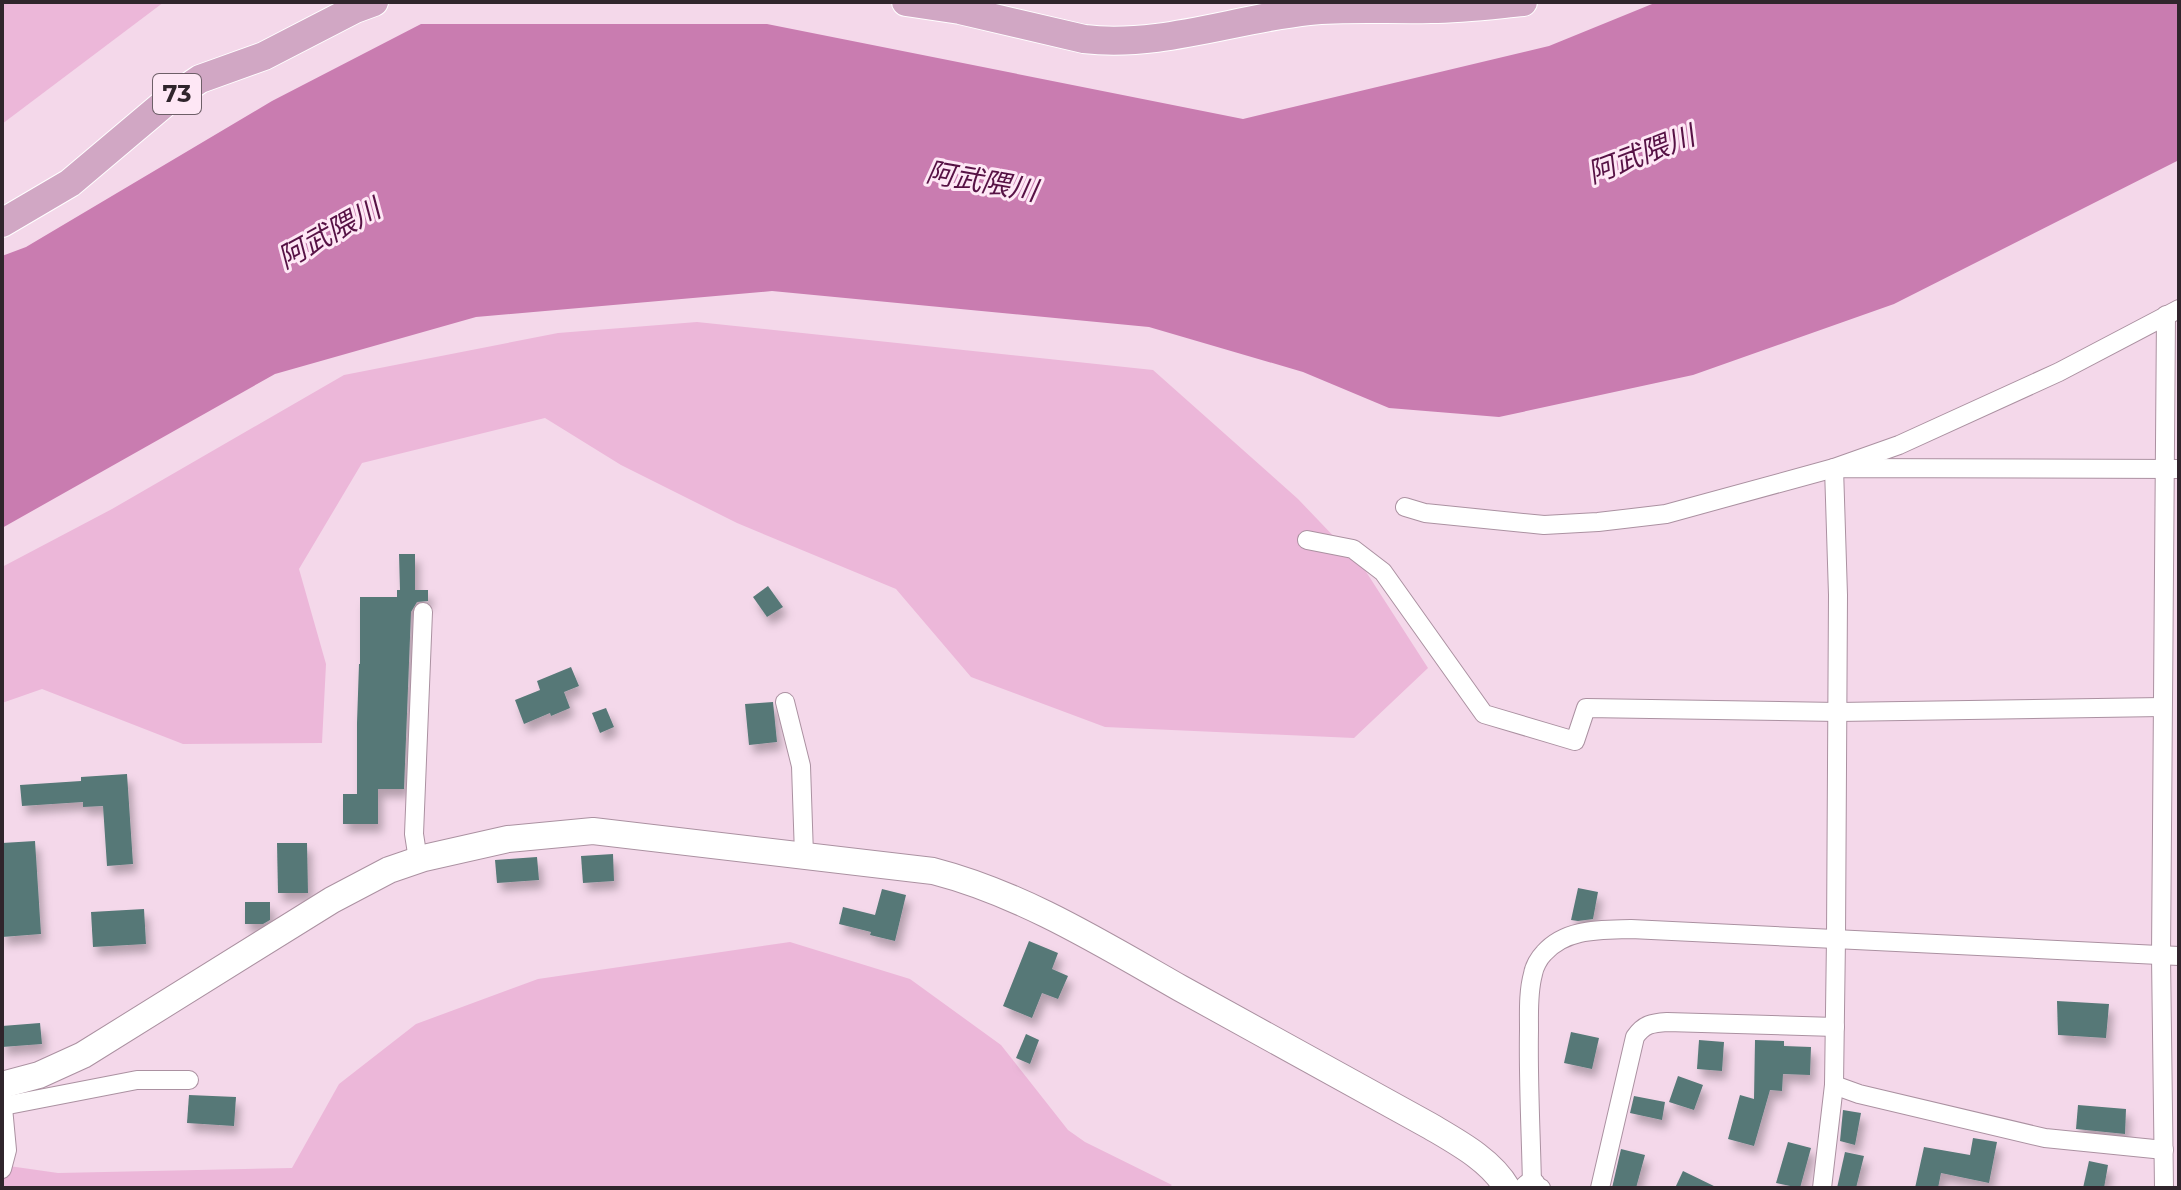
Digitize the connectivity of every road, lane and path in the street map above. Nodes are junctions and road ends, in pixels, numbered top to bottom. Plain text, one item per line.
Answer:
1 (374, 2) edge
2 (906, 2) edge
3 (1523, 2) edge
4 (2, 223) edge
5 (2173, 312) edge
6 (1834, 468) junction
7 (2173, 469) edge
8 (1405, 507) dead end
9 (1307, 540) dead end
10 (423, 612) dead end
11 (785, 702) dead end
12 (2162, 707) junction
13 (1838, 712) junction
14 (804, 855) junction
15 (418, 860) junction
16 (1836, 938) junction
17 (2170, 956) edge
18 (1835, 1027) junction
19 (189, 1080) dead end
20 (2, 1085) edge
21 (1834, 1085) junction
22 (2, 1097) edge
23 (3, 1106) edge
24 (2164, 1150) junction
25 (2, 1169) edge
26 (1527, 1187) edge
27 (1600, 1188) edge
28 (1822, 1188) edge
29 (2164, 1188) edge

1 - 4 main road, 73
2 - 3 main road
5 - 6 street
5 - 7 street
6 - 7 street
6 - 8 street
6 - 13 street
7 - 12 street
9 - 13 street
10 - 15 street
11 - 14 street
12 - 13 street
12 - 17 street
13 - 16 street
14 - 15 street
14 - 26 street
15 - 20 street
16 - 17 street
16 - 18 street
16 - 26 street
17 - 24 street
18 - 21 street
18 - 27 street
19 - 23 street
21 - 24 street
21 - 28 street
22 - 23 street
23 - 25 street
24 - 29 street

